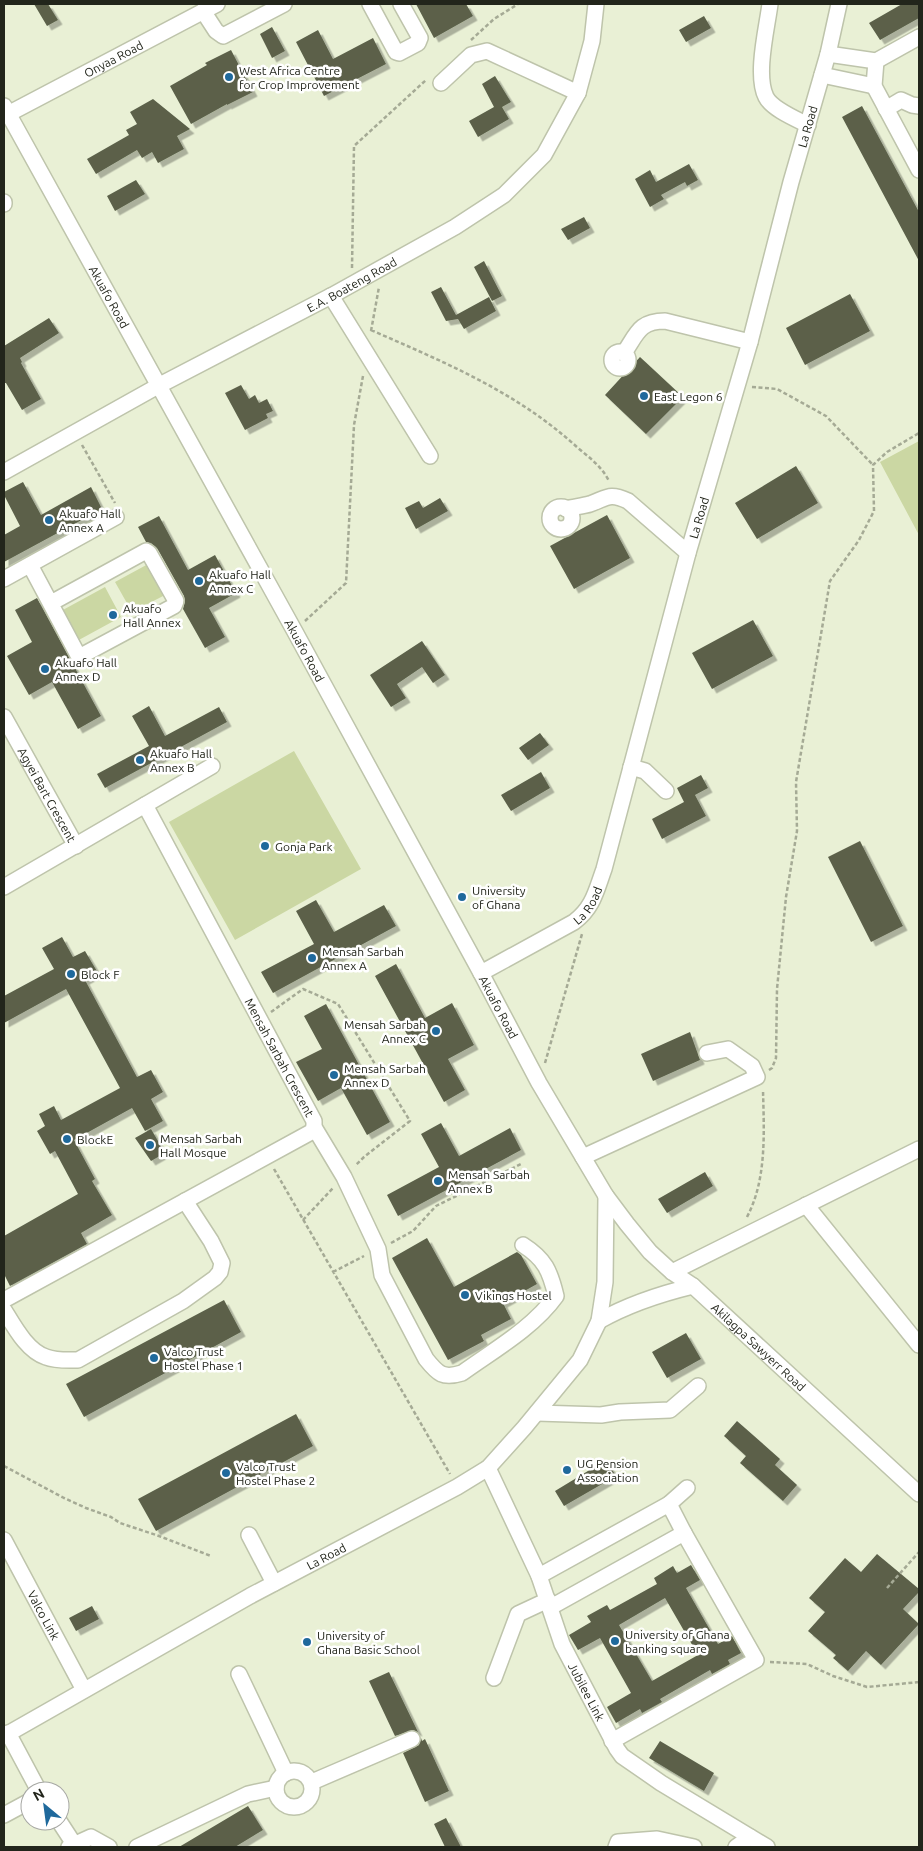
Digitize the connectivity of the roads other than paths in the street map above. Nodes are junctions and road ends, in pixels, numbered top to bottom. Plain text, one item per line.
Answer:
1 (217, 4) edge
2 (284, 4) edge
3 (400, 4) edge
4 (596, 4) edge
5 (770, 4) edge
6 (839, 4) edge
7 (373, 5) edge
8 (257, 10) edge
9 (203, 11) junction
10 (919, 37) edge
11 (828, 54) junction
12 (876, 61) junction
13 (822, 75) junction
14 (437, 79) road end
15 (874, 86) junction
16 (578, 93) junction
17 (919, 106) edge
18 (886, 109) junction
19 (6, 110) edge
20 (808, 125) junction
21 (919, 170) edge
22 (331, 296) junction
23 (750, 342) junction
24 (624, 353) dead end
25 (158, 386) junction
26 (430, 456) dead end
27 (4, 472) edge
28 (566, 509) dead end
29 (116, 517) road end
30 (688, 553) junction
31 (30, 565) junction
32 (4, 579) edge
33 (51, 603) junction
34 (6, 724) edge
35 (212, 766) dead end
36 (631, 767) junction
37 (666, 791) dead end
38 (145, 805) junction
39 (76, 846) junction
40 (4, 887) edge
41 (481, 972) junction
42 (707, 1053) dead end
43 (314, 1126) junction
44 (919, 1149) edge
45 (583, 1157) junction
46 (606, 1196) junction
47 (185, 1201) junction
48 (806, 1205) junction
49 (523, 1245) dead end
50 (672, 1272) junction
51 (694, 1286) junction
52 (4, 1300) edge
53 (4, 1310) edge
54 (599, 1321) junction
55 (919, 1345) edge
56 (698, 1386) dead end
57 (537, 1413) junction
58 (488, 1468) junction
59 (687, 1488) dead end
60 (919, 1494) edge
61 (668, 1504) junction
62 (684, 1533) junction
63 (249, 1535) dead end
64 (4, 1540) edge
65 (539, 1576) junction
66 (274, 1584) junction
67 (549, 1603) junction
68 (239, 1674) dead end
69 (494, 1678) dead end
70 (84, 1690) junction
71 (6, 1734) edge
72 (412, 1739) dead end
73 (612, 1741) junction
74 (286, 1772) junction
75 (34, 1781) edge
76 (312, 1782) junction
77 (276, 1788) junction
78 (20, 1807) edge
79 (4, 1816) edge
80 (64, 1831) edge
81 (750, 1837) junction
82 (72, 1845) edge
83 (109, 1847) edge
84 (137, 1847) edge
85 (616, 1847) edge
86 (694, 1847) edge
87 (736, 1847) edge
88 (767, 1847) edge

1 - 9 street, Onyaa Road
2 - 8 street
3 - 7 street
4 - 16 street, E.A. Boateng Road
5 - 20 street
6 - 11 street, La Road
8 - 9 street
9 - 19 street, Onyaa Road
10 - 12 street
11 - 12 street
11 - 13 street, La Road
12 - 15 street
13 - 15 street
13 - 20 street, La Road
14 - 16 street
15 - 18 street
16 - 22 street, E.A. Boateng Road
17 - 18 street
18 - 21 street
19 - 25 street, Akuafo Road
20 - 23 street, La Road
22 - 25 street, E.A. Boateng Road
22 - 26 street
23 - 24 street
23 - 30 street, La Road
25 - 27 street, E.A. Boateng Road
25 - 41 street, Akuafo Road
28 - 30 street
29 - 31 street
30 - 36 street, La Road
31 - 32 street
31 - 33 street
33 - 33 street
34 - 39 street, Agyei Bart Crescent
35 - 38 street
36 - 37 street
36 - 41 street, La Road
38 - 39 street
38 - 43 street, Mensah Sarbah Crescent
39 - 40 street
41 - 45 street, Akuafo Road
42 - 45 street
43 - 47 street, Mensah Sarbah Crescent
43 - 49 street
44 - 48 street
45 - 46 street, Akuafo Road
46 - 50 street, Akilagpa Sawyerr Road
46 - 54 street, La Road
47 - 52 street, Mensah Sarbah Crescent
47 - 53 street
48 - 50 street
48 - 55 street
50 - 51 street, Akilagpa Sawyerr Road
51 - 54 street
51 - 60 street, Akilagpa Sawyerr Road
54 - 57 street, La Road
56 - 57 street
57 - 58 street, La Road
58 - 65 street, Jubilee Link
58 - 66 street, La Road
59 - 61 street
61 - 62 street
61 - 65 street
62 - 67 street
62 - 73 street
63 - 66 street
64 - 70 street, Valco Link
65 - 67 street, Jubilee Link
66 - 70 street, La Road
67 - 69 street
67 - 73 street, Jubilee Link
68 - 74 street
70 - 71 street, La Road
71 - 75 street
72 - 76 street
73 - 81 street, Jubilee Link
74 - 76 street
74 - 77 street
76 - 77 street
77 - 84 street
78 - 79 street
80 - 82 street
81 - 87 street
81 - 88 street, Jubilee Link
82 - 83 street
85 - 86 street

